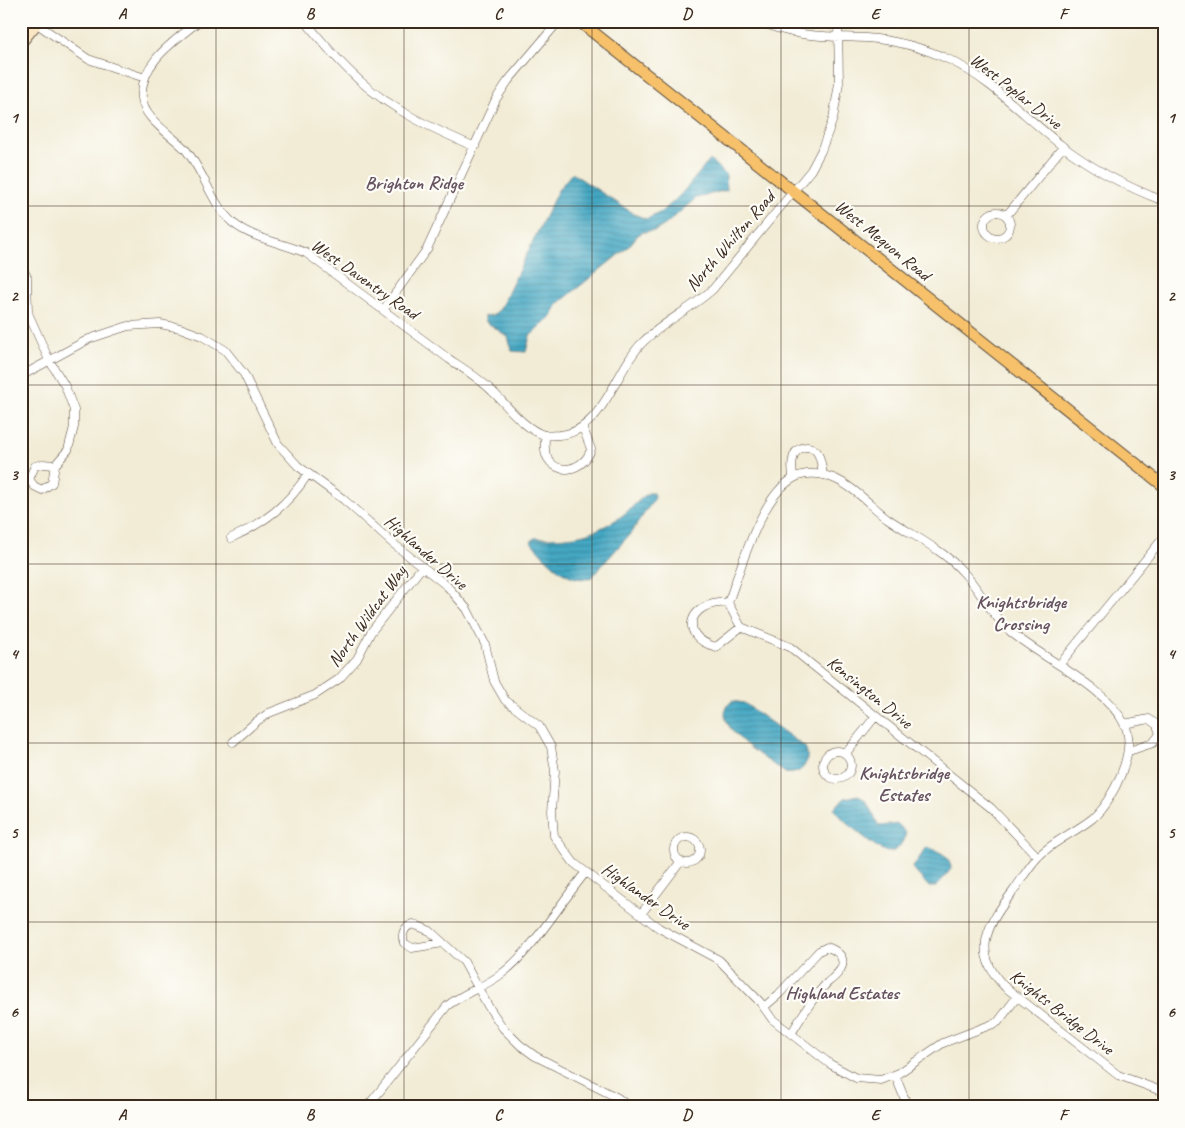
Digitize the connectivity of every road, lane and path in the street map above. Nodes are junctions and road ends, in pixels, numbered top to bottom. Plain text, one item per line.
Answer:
1 (199, 21) edge
2 (305, 21) edge
3 (559, 21) edge
4 (579, 21) edge
5 (759, 21) edge
6 (838, 21) edge
7 (38, 22) edge
8 (838, 38) junction
9 (21, 43) edge
10 (145, 78) junction
11 (1063, 146) junction
12 (475, 147) junction
13 (794, 192) junction
14 (1164, 201) edge
15 (1006, 216) dead end
16 (21, 266) edge
17 (384, 309) junction
18 (49, 360) junction
19 (21, 376) edge
20 (583, 428) junction
21 (545, 435) junction
22 (54, 465) dead end
23 (308, 474) junction
24 (824, 475) junction
25 (793, 478) junction
26 (1164, 486) edge
27 (1164, 537) edge
28 (231, 538) dead end
29 (422, 566) junction
30 (728, 603) junction
31 (742, 627) junction
32 (1060, 664) junction
33 (875, 717) junction
34 (1124, 724) junction
35 (233, 742) dead end
36 (1129, 751) junction
37 (846, 753) dead end
38 (1038, 857) junction
39 (682, 861) dead end
40 (586, 872) junction
41 (641, 914) junction
42 (442, 943) junction
43 (478, 986) junction
44 (1018, 997) junction
45 (764, 1006) junction
46 (791, 1034) junction
47 (895, 1075) junction
48 (1164, 1092) edge
49 (368, 1106) edge
50 (629, 1107) edge
51 (908, 1107) edge

1 - 10 street
2 - 12 street
3 - 12 street
4 - 13 main road, West Mequon Road
5 - 8 street, West Poplar Drive
6 - 8 street, North Whilton Road
7 - 9 street
7 - 10 street
8 - 11 street, West Poplar Drive
8 - 13 street, North Whilton Road
10 - 17 street, West Daventry Road
11 - 14 street, West Poplar Drive
11 - 15 street
12 - 17 street
13 - 20 street, North Whilton Road
13 - 26 main road, West Mequon Road
16 - 18 street
17 - 21 street, West Daventry Road
18 - 19 street, Highlander Drive
18 - 22 street
18 - 23 street, Highlander Drive
20 - 21 street
20 - 21 street
23 - 28 street
23 - 29 street, Highlander Drive
24 - 25 street
24 - 25 street
24 - 32 street
25 - 30 street
27 - 32 street
29 - 35 street, North Wildcat Way
29 - 40 street, Highlander Drive
30 - 31 street
30 - 31 street
31 - 33 street, Kensington Drive
32 - 34 street
33 - 37 street
33 - 38 street, Kensington Drive
34 - 36 street
34 - 36 street
36 - 38 street, Knights Bridge Drive
38 - 44 street, Knights Bridge Drive
39 - 41 street
40 - 41 street, Highlander Drive
40 - 43 street
41 - 45 street, Highlander Drive
42 - 42 street
42 - 43 street
43 - 49 street
43 - 50 street
44 - 47 street, Highlander Drive
44 - 48 street, Knights Bridge Drive
45 - 46 street, Highlander Drive
45 - 46 street
46 - 47 street, Highlander Drive
47 - 51 street

